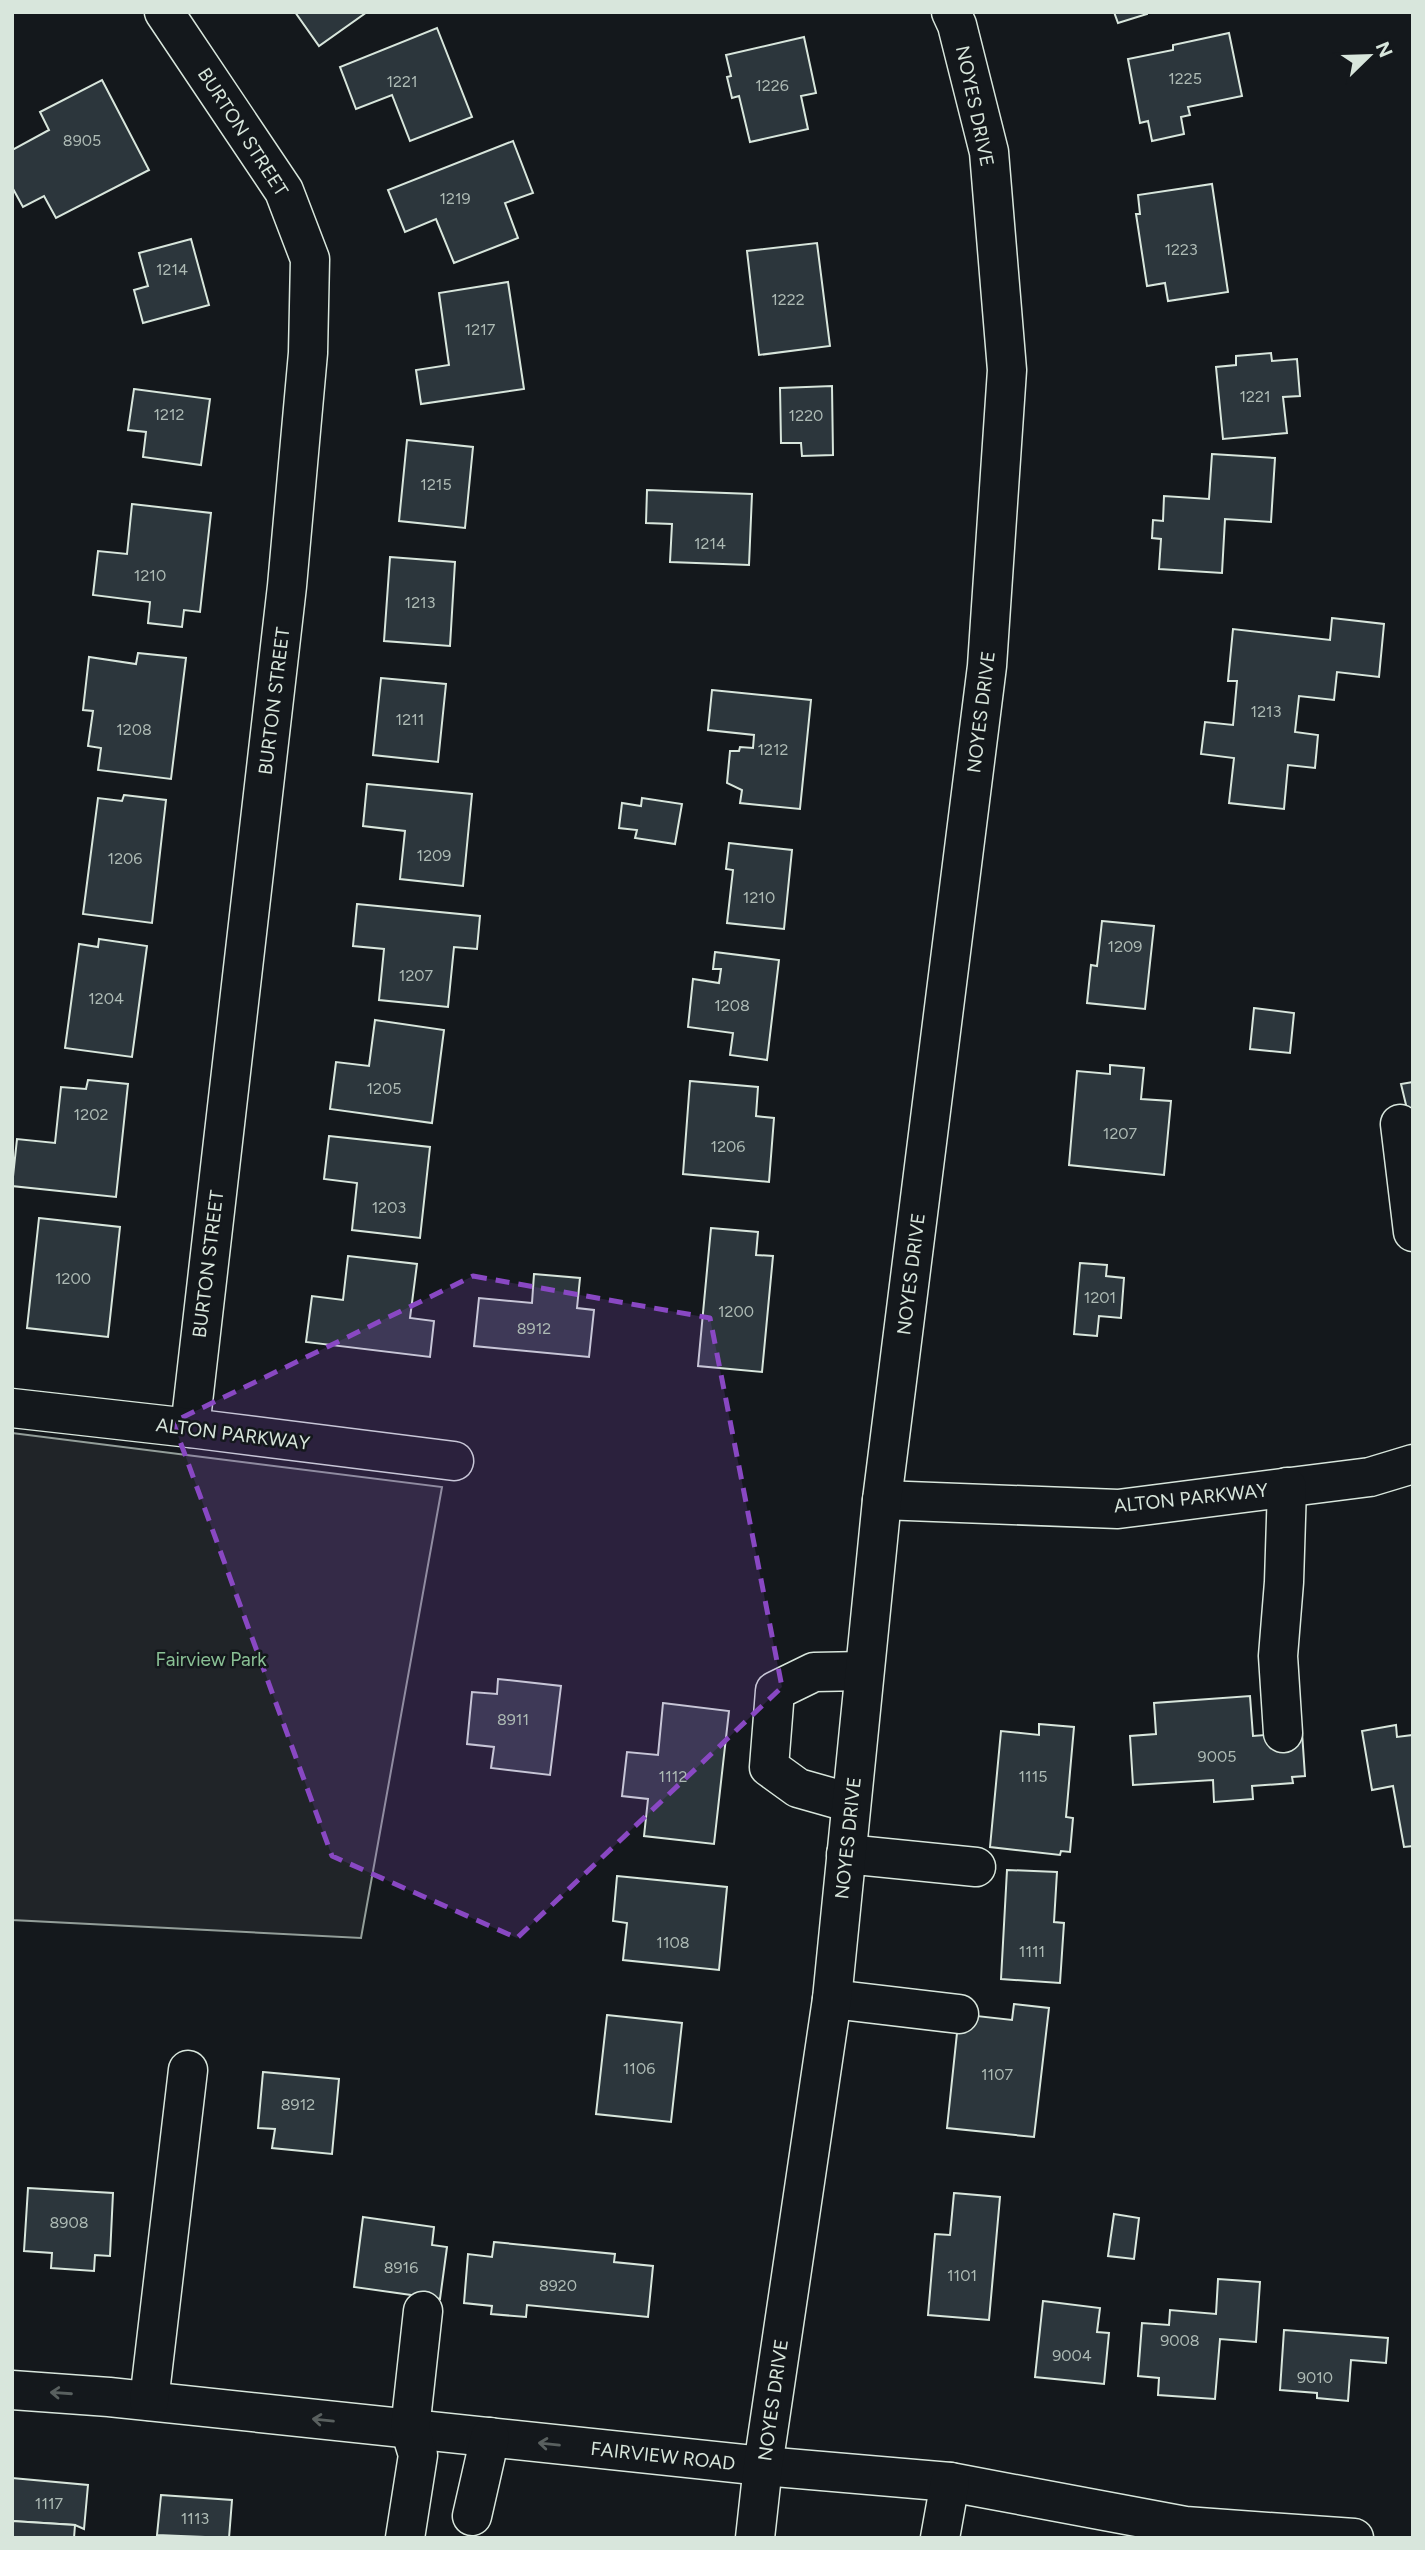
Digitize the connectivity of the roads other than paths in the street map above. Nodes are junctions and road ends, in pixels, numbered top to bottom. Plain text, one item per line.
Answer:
1 (164, 12) edge
2 (951, 12) edge
3 (1401, 1124) dead end
4 (1413, 1232) edge
5 (12, 1408) edge
6 (190, 1428) junction
7 (454, 1461) dead end
8 (1413, 1464) edge
9 (1287, 1487) junction
10 (882, 1500) junction
11 (864, 1671) junction
12 (1283, 1733) dead end
13 (851, 1803) junction
14 (846, 1854) junction
15 (976, 1867) dead end
16 (832, 1999) junction
17 (959, 2014) dead end
18 (188, 2070) dead end
19 (423, 2312) dead end
20 (12, 2390) edge
21 (149, 2401) junction
22 (410, 2429) junction
23 (490, 2437) junction
24 (763, 2466) junction
25 (950, 2483) junction
26 (472, 2516) dead end
27 (405, 2538) edge
28 (755, 2538) edge
29 (940, 2538) edge
30 (1354, 2538) edge

1 - 6 street, BURTON STREET
2 - 10 street, NOYES DRIVE
3 - 4 street
5 - 6 street, ALTON PARKWAY
6 - 7 street, ALTON PARKWAY
8 - 9 street, ALTON PARKWAY
9 - 10 street, ALTON PARKWAY
9 - 12 street
10 - 11 street, NOYES DRIVE
11 - 13 street, NOYES DRIVE
11 - 13 street
13 - 14 street, NOYES DRIVE
14 - 15 street
14 - 16 street, NOYES DRIVE
16 - 17 street
16 - 24 street, NOYES DRIVE
18 - 21 street
19 - 22 street
21 -> 20 street, FAIRVIEW ROAD
22 -> 21 street, FAIRVIEW ROAD
22 - 23 street, FAIRVIEW ROAD
22 - 27 street
24 -> 23 street, FAIRVIEW ROAD
23 - 26 street
24 - 25 street, FAIRVIEW ROAD
24 - 28 street, NOYES DRIVE
25 - 29 street
25 - 30 street, FAIRVIEW ROAD

